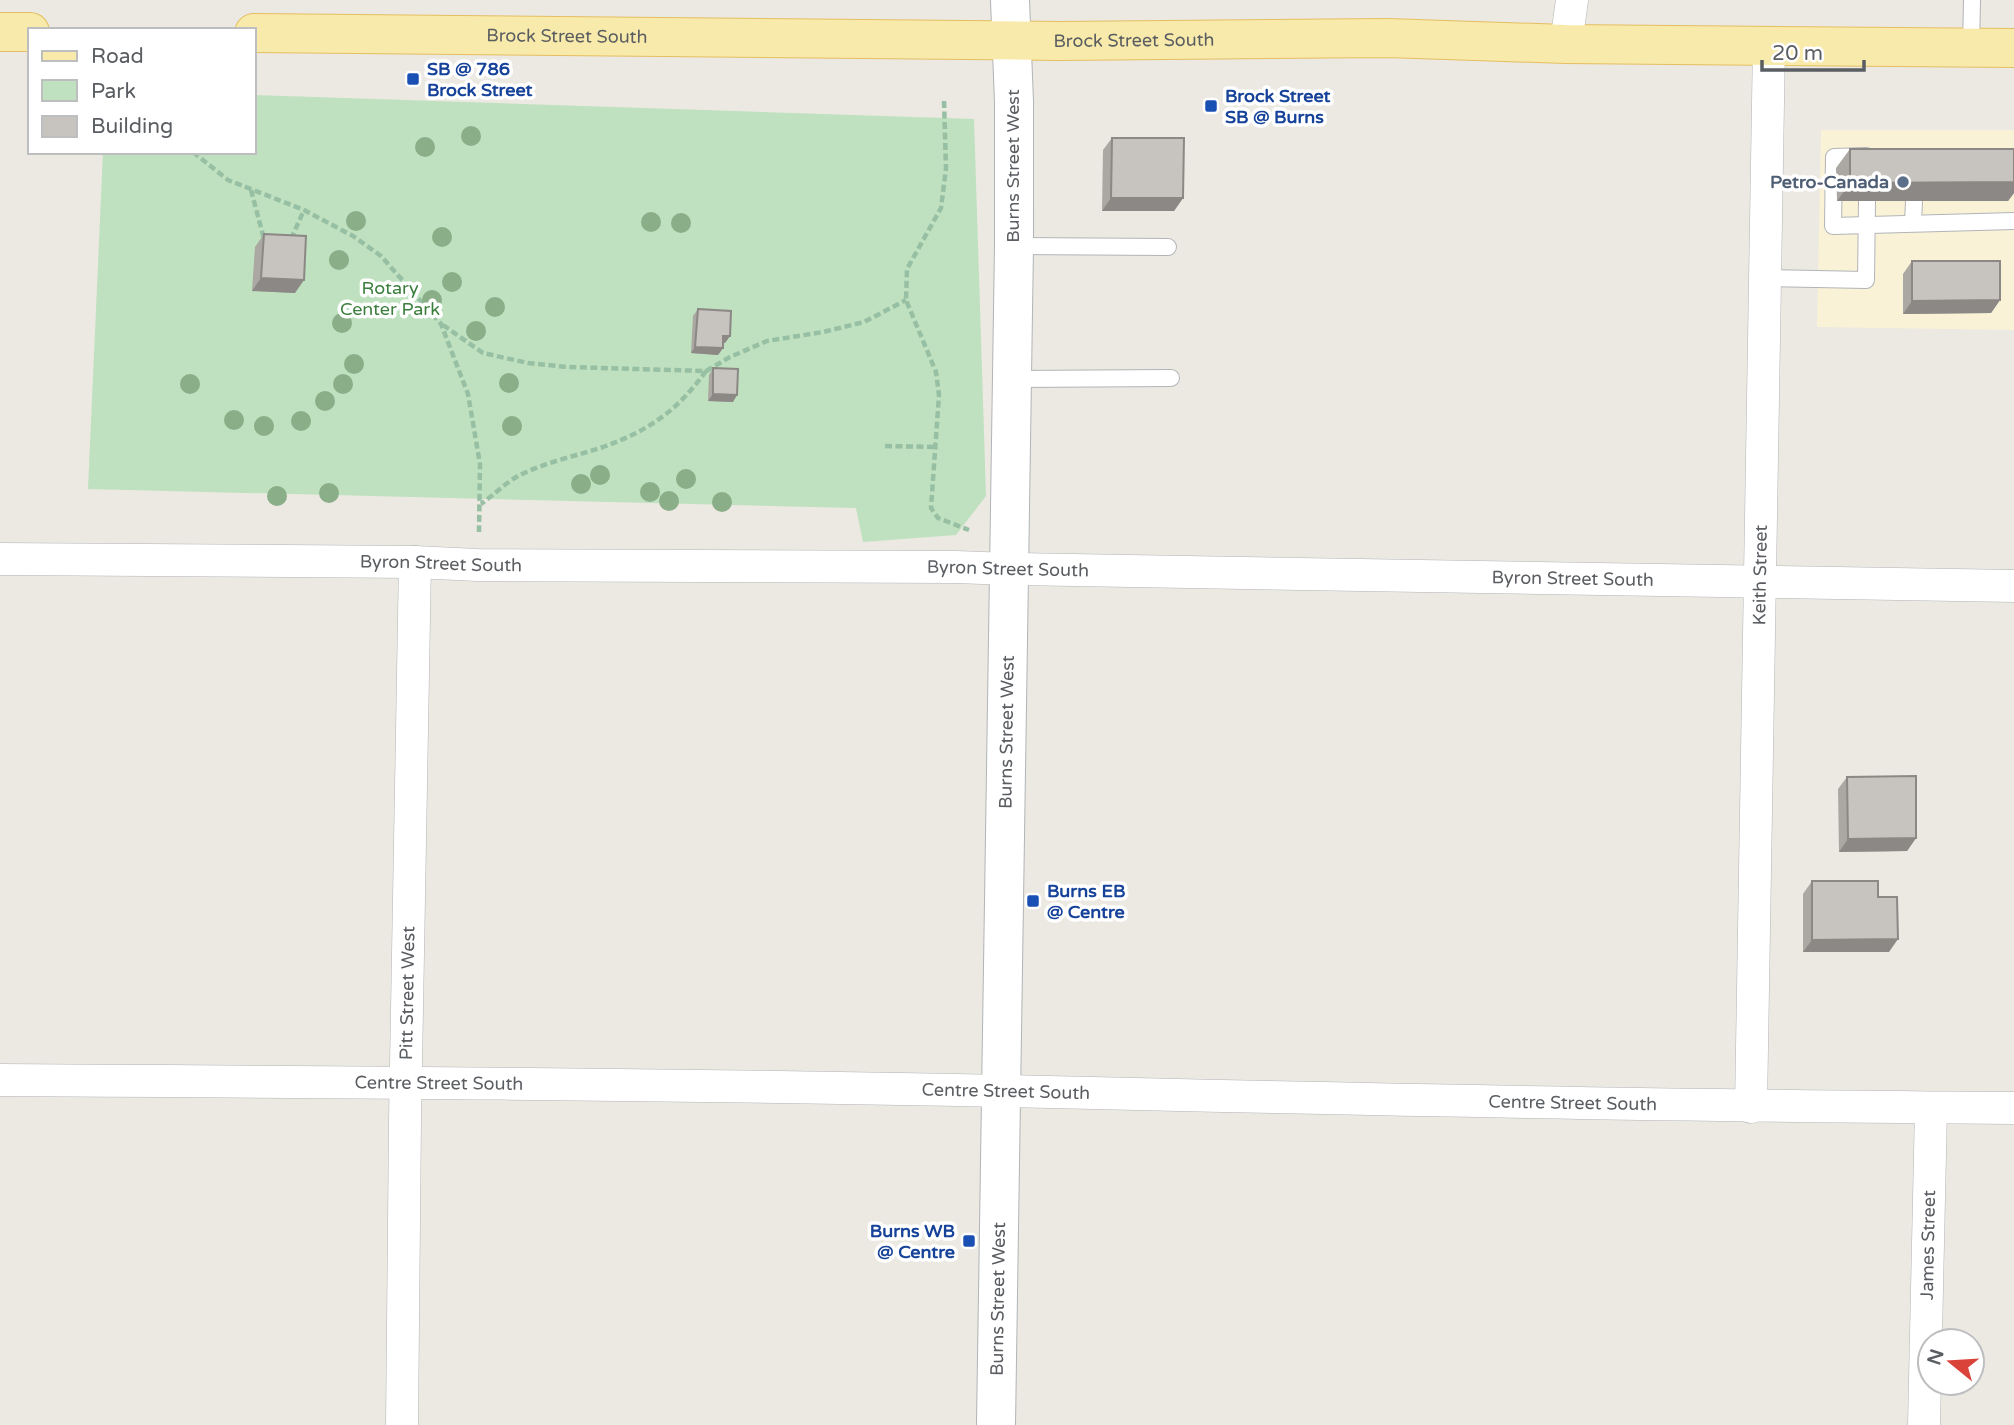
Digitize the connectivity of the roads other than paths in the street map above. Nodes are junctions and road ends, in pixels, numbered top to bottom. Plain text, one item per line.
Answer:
1 (1010, 0) edge
2 (1572, 0) edge
3 (1972, 0) edge
4 (0, 32) edge
5 (28, 32) edge
6 (256, 33) edge
7 (1012, 40) junction
8 (1566, 44) junction
9 (1769, 44) junction
10 (1971, 47) junction
11 (2014, 48) edge
12 (1871, 160) edge
13 (1867, 201) edge
14 (1914, 201) edge
15 (2014, 221) edge
16 (1913, 223) junction
17 (1866, 224) junction
18 (1014, 246) junction
19 (1168, 247) dead end
20 (1766, 278) junction
21 (1171, 378) dead end
22 (1012, 379) junction
23 (0, 559) edge
24 (415, 562) junction
25 (1009, 569) junction
26 (1759, 582) junction
27 (2014, 586) edge
28 (0, 1080) edge
29 (406, 1083) junction
30 (1002, 1091) junction
31 (1751, 1107) junction
32 (1931, 1108) junction
33 (2014, 1108) edge
34 (402, 1425) edge
35 (996, 1425) edge
36 (1924, 1425) edge

1 - 7 street, Burns Street West
2 - 8 street
3 - 10 lane
4 - 5 main road
6 - 7 main road, Brock Street South
7 - 8 main road, Brock Street South
7 - 18 street, Burns Street West
8 - 9 main road, Brock Street South
9 - 10 main road, Brock Street South
9 - 20 street, Keith Street
10 - 11 main road, Brock Street South
12 - 17 lane
13 - 17 lane
14 - 16 lane
15 - 16 lane
16 - 17 lane
17 - 20 lane
18 - 19 lane
18 - 22 street, Burns Street West
20 - 26 street, Keith Street
21 - 22 lane
22 - 25 street, Burns Street West
23 - 24 street, Byron Street South
24 - 25 street, Byron Street South
24 - 29 street, Pitt Street West
25 - 26 street, Byron Street South
25 - 30 street, Burns Street West
26 - 27 street, Byron Street South
26 - 31 street, Keith Street
28 - 29 street, Centre Street South
29 - 30 street, Centre Street South
29 - 34 street, Pitt Street West
30 - 31 street, Centre Street South
30 - 35 street, Burns Street West
31 - 32 street, Centre Street South
32 - 33 street, Centre Street South
32 - 36 street, James Street

